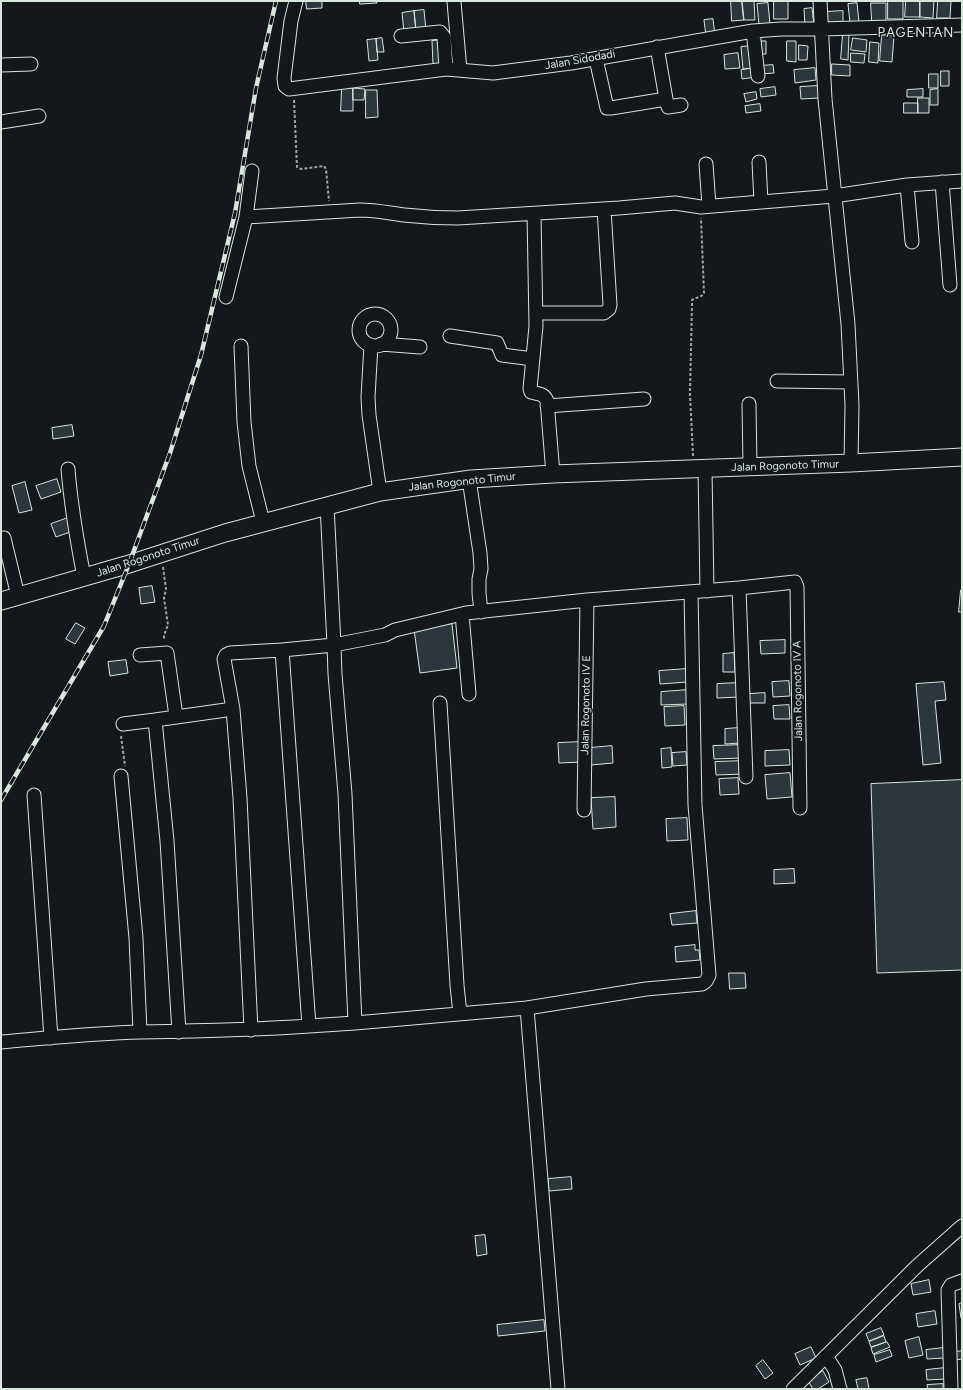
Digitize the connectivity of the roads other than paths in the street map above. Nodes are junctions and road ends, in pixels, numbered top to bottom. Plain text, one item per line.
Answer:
1 (296, 1) edge
2 (820, 1) edge
3 (454, 2) dead end
4 (962, 25) edge
5 (821, 29) junction
6 (753, 31) junction
7 (401, 36) dead end
8 (657, 47) junction
9 (596, 58) junction
10 (31, 64) dead end
11 (1, 65) edge
12 (446, 68) junction
13 (460, 70) junction
14 (758, 76) dead end
15 (666, 100) junction
16 (680, 105) dead end
17 (39, 116) dead end
18 (1, 122) edge
19 (759, 162) dead end
20 (706, 164) dead end
21 (252, 171) dead end
22 (962, 181) edge
23 (942, 182) junction
24 (907, 185) junction
25 (834, 196) junction
26 (761, 202) junction
27 (705, 206) junction
28 (604, 209) junction
29 (534, 214) junction
30 (246, 216) junction
31 (912, 242) dead end
32 (950, 285) dead end
33 (226, 297) dead end
34 (536, 313) junction
35 (450, 336) dead end
36 (241, 346) dead end
37 (420, 347) dead end
38 (533, 359) junction
39 (777, 382) dead end
40 (851, 382) junction
41 (644, 399) dead end
42 (749, 404) dead end
43 (547, 406) junction
44 (962, 457) edge
45 (851, 463) junction
46 (750, 467) junction
47 (68, 469) dead end
48 (699, 469) junction
49 (553, 474) junction
50 (468, 479) junction
51 (380, 492) junction
52 (327, 505) junction
53 (263, 522) junction
54 (4, 538) dead end
55 (84, 577) junction
56 (739, 588) junction
57 (707, 591) junction
58 (691, 592) junction
59 (18, 596) junction
60 (587, 600) junction
61 (1, 601) edge
62 (481, 612) junction
63 (462, 614) junction
64 (334, 645) junction
65 (282, 650) junction
66 (140, 656) dead end
67 (469, 694) dead end
68 (440, 702) dead end
69 (233, 709) junction
70 (176, 716) junction
71 (155, 720) junction
72 (123, 724) road end
73 (122, 776) road end
74 (746, 777) dead end
75 (34, 795) dead end
76 (800, 808) dead end
77 (584, 810) dead end
78 (527, 1008) junction
79 (460, 1014) junction
80 (355, 1023) junction
81 (309, 1026) junction
82 (251, 1030) junction
83 (140, 1032) junction
84 (179, 1032) junction
85 (51, 1038) junction
86 (1, 1042) edge
87 (962, 1226) edge
88 (962, 1281) edge
89 (826, 1356) junction
90 (558, 1389) edge
91 (793, 1389) edge
92 (840, 1389) edge
93 (951, 1389) edge

1 - 12 street, Jalan Sidodadi
2 - 5 street
3 - 13 street
4 - 5 street, Jalan Sidodadi
5 - 6 street, Jalan Sidodadi
5 - 25 street
6 - 8 street, Jalan Sidodadi
6 - 14 street
7 - 12 street
8 - 9 street, Jalan Sidodadi
8 - 15 street
9 - 13 street, Jalan Sidodadi
9 - 15 street
10 - 11 street
12 - 13 street, Jalan Sidodadi
15 - 16 street
17 - 18 street
19 - 26 street
20 - 27 street
21 - 30 street
22 - 23 street
23 - 24 street
23 - 32 street
24 - 25 street
24 - 31 street
25 - 26 street
25 - 40 street
26 - 27 street
27 - 28 street
28 - 29 street
28 - 34 street
29 - 30 street
29 - 34 street
30 - 33 street
34 - 38 street
35 - 38 street
36 - 53 street
37 - 51 street
38 - 43 street
39 - 40 street
40 - 45 street
41 - 43 street
42 - 46 street
43 - 49 street
44 - 45 main road, Jalan Rogonoto Timur
45 - 46 main road, Jalan Rogonoto Timur
46 - 48 main road, Jalan Rogonoto Timur
47 - 55 street
48 - 49 main road, Jalan Rogonoto Timur
48 - 57 street
49 - 50 main road, Jalan Rogonoto Timur
50 - 51 main road, Jalan Rogonoto Timur
50 - 62 street
51 - 52 main road, Jalan Rogonoto Timur
52 - 53 main road, Jalan Rogonoto Timur
52 - 64 street
53 - 55 main road, Jalan Rogonoto Timur
54 - 59 street
55 - 59 main road, Jalan Rogonoto Timur
56 - 57 street
56 - 74 street
56 - 76 street, Jalan Rogonoto IV A
57 - 58 street
58 - 60 street
58 - 78 street
59 - 61 main road, Jalan Rogonoto Timur
60 - 62 street
60 - 77 street, Jalan Rogonoto IV E
62 - 63 street
63 - 64 street
63 - 67 street
64 - 65 street
64 - 80 street
65 - 69 street
65 - 81 street
66 - 70 street
68 - 79 street
69 - 70 street
69 - 82 street
70 - 71 street
71 - 72 street
71 - 84 street
73 - 83 street
75 - 85 street
78 - 79 street
78 - 90 street
79 - 80 street
80 - 81 street
81 - 82 street
82 - 84 street
83 - 84 street
83 - 85 street
85 - 86 street
87 - 89 street
88 - 93 street
89 - 91 street
89 - 92 street

